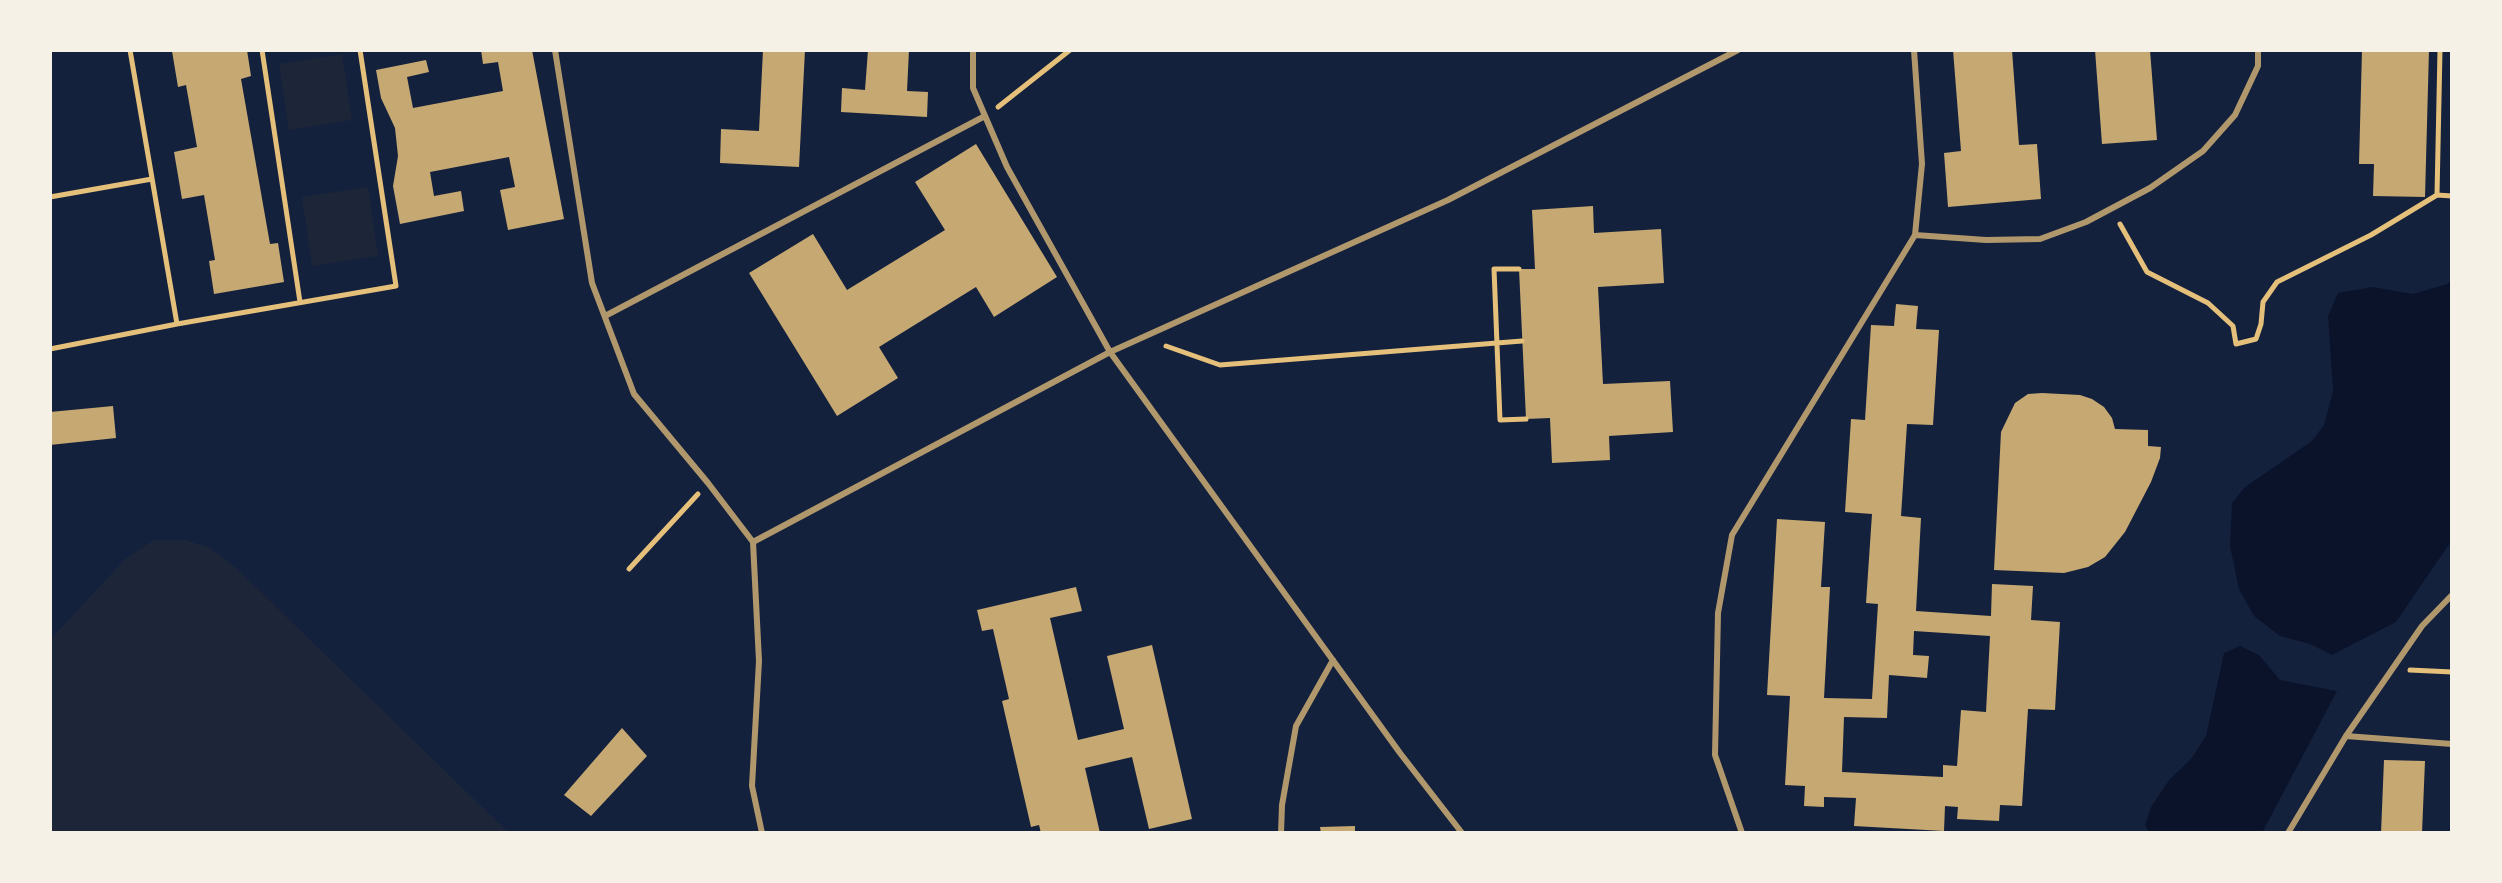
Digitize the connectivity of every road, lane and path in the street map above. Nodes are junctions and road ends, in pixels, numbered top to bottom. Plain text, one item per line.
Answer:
1 (130, 50) edge
2 (262, 50) edge
3 (360, 50) edge
4 (555, 50) edge
5 (973, 50) edge
6 (1070, 50) edge
7 (1738, 50) edge
8 (1914, 50) edge
9 (2258, 50) edge
10 (2440, 50) edge
11 (985, 116) junction
12 (152, 179) junction
13 (2437, 195) junction
14 (2452, 196) edge
15 (50, 197) edge
16 (2111, 208) junction
17 (1915, 235) junction
18 (1518, 270) dead end
19 (300, 302) junction
20 (604, 316) junction
21 (177, 324) junction
22 (1144, 338) junction
23 (1522, 342) dead end
24 (1496, 343) junction
25 (50, 349) edge
26 (1110, 352) junction
27 (1526, 419) dead end
28 (708, 483) junction
29 (753, 542) junction
30 (629, 569) dead end
31 (2452, 595) edge
32 (1334, 660) junction
33 (2393, 669) junction
34 (2452, 672) edge
35 (2346, 736) junction
36 (2452, 744) edge
37 (762, 833) edge
38 (1281, 833) edge
39 (1462, 833) edge
40 (1742, 833) edge
41 (2288, 833) edge

1 - 12 path
2 - 19 path
3 - 19 path
4 - 20 lane
5 - 11 lane
6 - 11 path
7 - 22 lane
8 - 17 lane
9 - 16 lane
10 - 13 path
11 - 20 lane
11 - 26 lane
12 - 15 path
12 - 21 path
13 - 14 path
13 - 16 path
16 - 17 lane
17 - 40 lane
18 - 24 path
19 - 21 path
20 - 28 lane
21 - 25 path
22 - 24 path
22 - 26 lane
23 - 24 path
24 - 27 path
26 - 29 lane
26 - 32 lane
28 - 29 lane
28 - 30 path
29 - 37 lane
31 - 33 lane
32 - 38 lane
32 - 39 lane
33 - 34 path
33 - 35 lane
35 - 36 lane
35 - 41 lane

